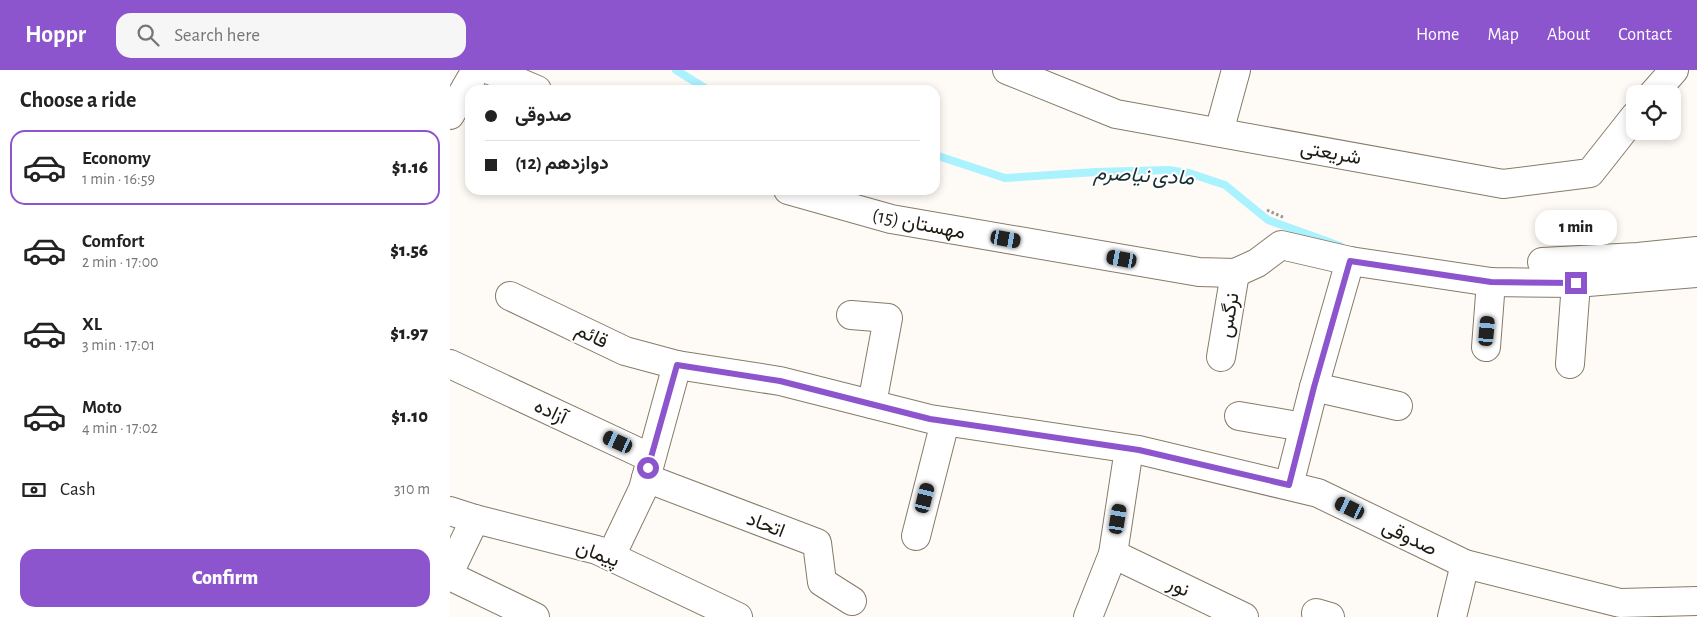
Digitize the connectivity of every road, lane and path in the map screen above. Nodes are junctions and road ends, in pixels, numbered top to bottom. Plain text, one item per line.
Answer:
1 (476, 70) edge
2 (490, 70) edge
3 (1007, 70) edge
4 (1236, 70) edge
5 (1674, 70) edge
6 (467, 85) edge
7 (525, 85) edge
8 (1661, 85) edge
9 (465, 89) edge
10 (450, 115) edge
11 (1626, 127) edge
12 (1219, 132) junction
13 (805, 195) edge
14 (1697, 251) edge
15 (1350, 261) junction
16 (1542, 262) dead end
17 (1235, 273) junction
18 (1697, 273) edge
19 (1491, 282) junction
20 (1576, 283) junction
21 (510, 296) dead end
22 (851, 315) dead end
23 (1486, 347) dead end
24 (1220, 357) dead end
25 (450, 364) edge
26 (1570, 364) dead end
27 (677, 365) junction
28 (1314, 387) junction
29 (872, 404) junction
30 (1398, 406) dead end
31 (1239, 416) dead end
32 (945, 422) junction
33 (1303, 427) junction
34 (1129, 449) junction
35 (648, 468) junction
36 (1289, 485) junction
37 (463, 515) edge
38 (916, 536) dead end
39 (1113, 554) junction
40 (611, 556) junction
41 (1465, 564) junction
42 (450, 572) edge
43 (450, 576) edge
44 (852, 601) dead end
45 (1697, 602) edge
46 (1644, 610) edge
47 (535, 617) edge
48 (738, 617) edge
49 (1088, 617) edge
50 (1244, 617) edge
51 (1452, 617) edge

1 - 6 street
2 - 7 street
3 - 12 street, شریعتی
4 - 12 street
5 - 8 street
9 - 10 street
11 - 12 street, شریعتی
13 - 17 street, مهستان (15)
14 - 16 street
15 - 17 street, مهستان (15)
15 - 19 street
15 - 28 street
17 - 24 street, نرگس
18 - 20 street
19 - 20 street
19 - 23 street
20 - 26 street
21 - 27 street, قائم
22 - 29 street
25 - 35 street, آزاده
27 - 29 street, صدوقی
27 - 35 street
28 - 30 street
28 - 33 street
29 - 32 street, صدوقی
31 - 33 street
32 - 34 street, صدوقی
32 - 38 street
33 - 36 street
34 - 36 street, صدوقی
34 - 39 street
35 - 40 street
35 - 44 street, اتحاد
36 - 41 street, صدوقی
37 - 40 street, پیمان
37 - 42 street
39 - 49 street
39 - 50 street, نور
40 - 48 street, پیمان
41 - 46 street, صدوقی
41 - 51 street
43 - 47 street
45 - 46 street, صدوقی

